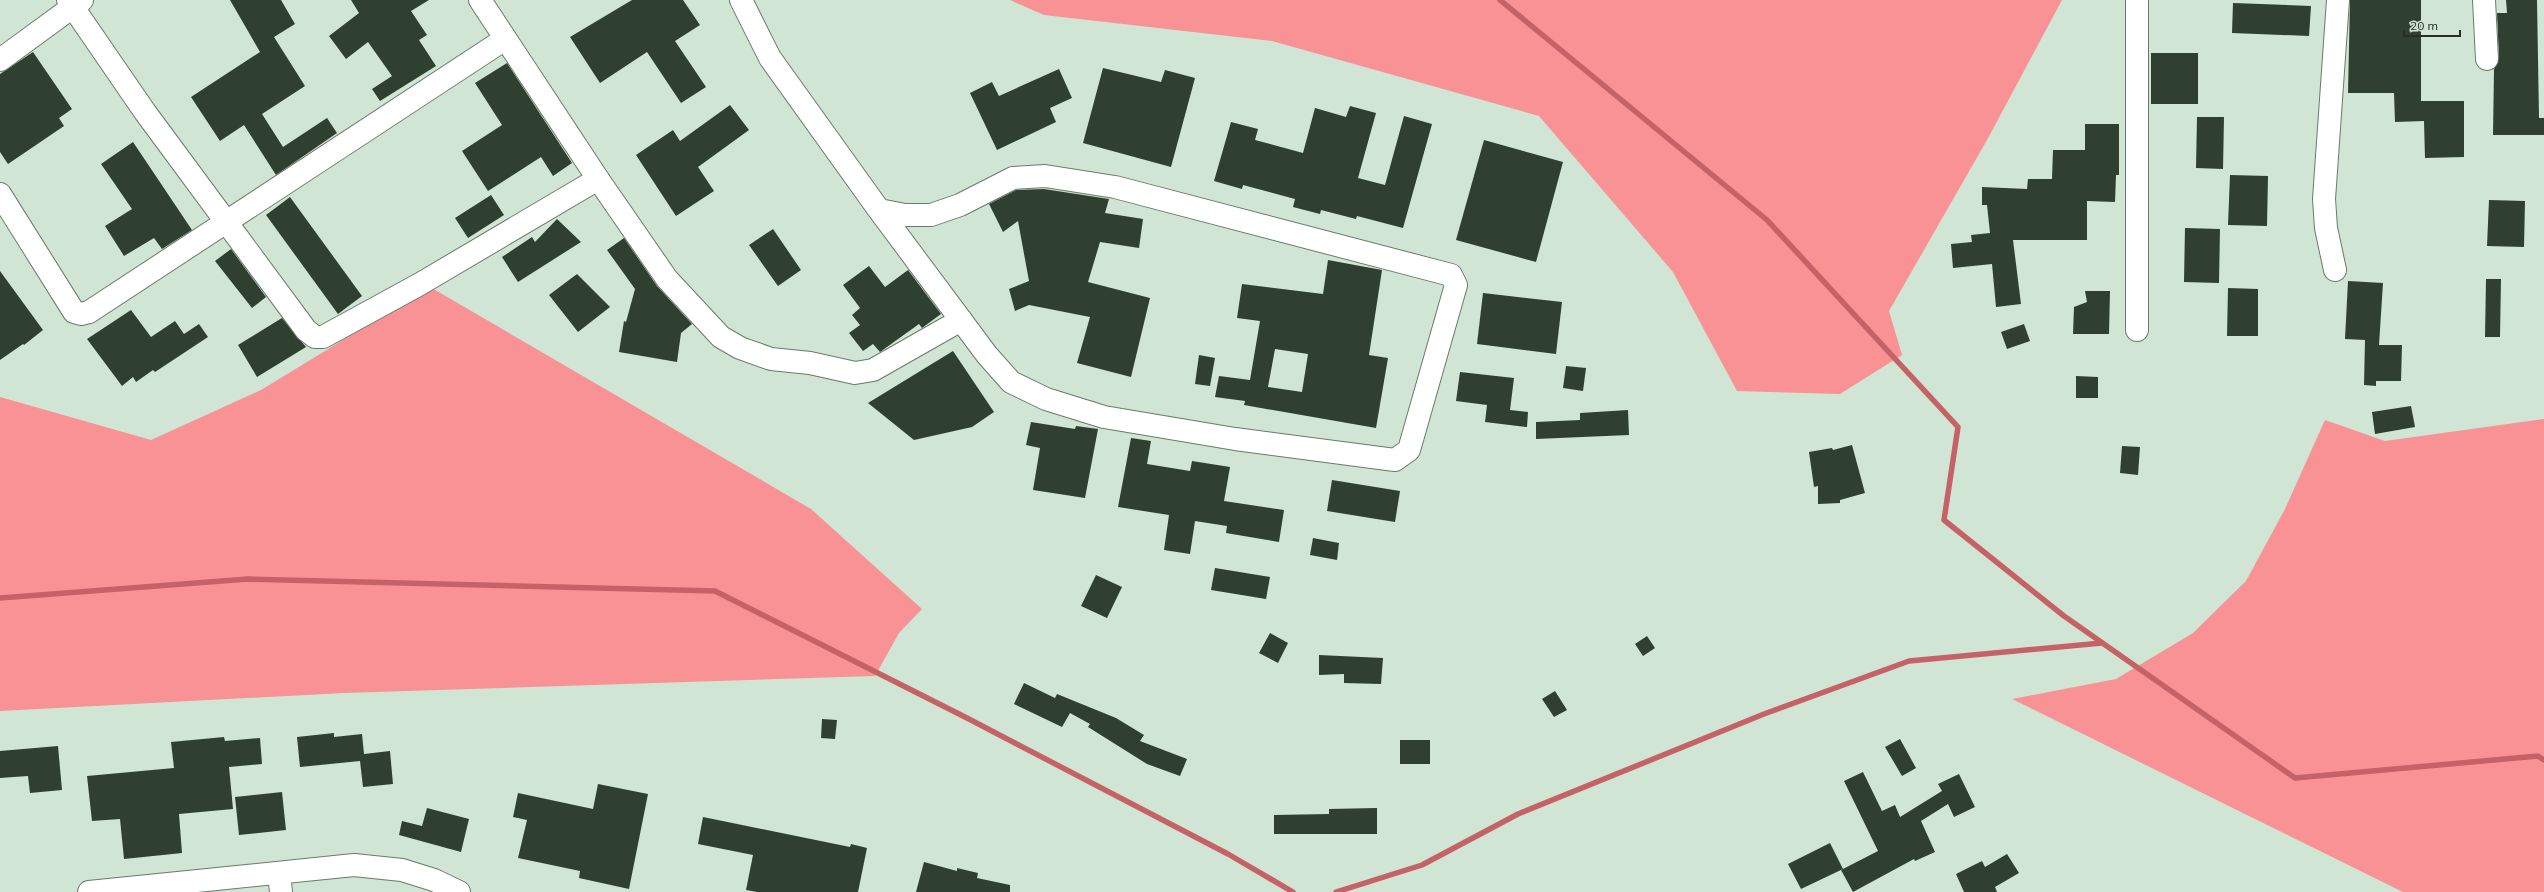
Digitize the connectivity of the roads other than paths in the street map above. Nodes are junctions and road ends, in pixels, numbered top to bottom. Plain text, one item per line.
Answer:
1 (480, 0) edge
2 (741, 0) edge
3 (2136, 0) edge
4 (2338, 0) edge
5 (2484, 0) edge
6 (74, 2) edge
7 (505, 39) junction
8 (2487, 59) dead end
9 (0, 60) edge
10 (598, 179) junction
11 (0, 194) edge
12 (879, 210) junction
13 (226, 223) junction
14 (2335, 270) dead end
15 (961, 320) junction
16 (2137, 330) dead end
17 (280, 883) edge
18 (89, 892) edge
19 (459, 892) edge

1 - 7 street
2 - 12 street
3 - 16 street
4 - 14 street
5 - 8 street
6 - 9 street
6 - 13 street
7 - 10 street
7 - 13 street
10 - 13 street
10 - 15 street
11 - 13 street
12 - 15 street
12 - 15 street
17 - 18 street
17 - 19 street

